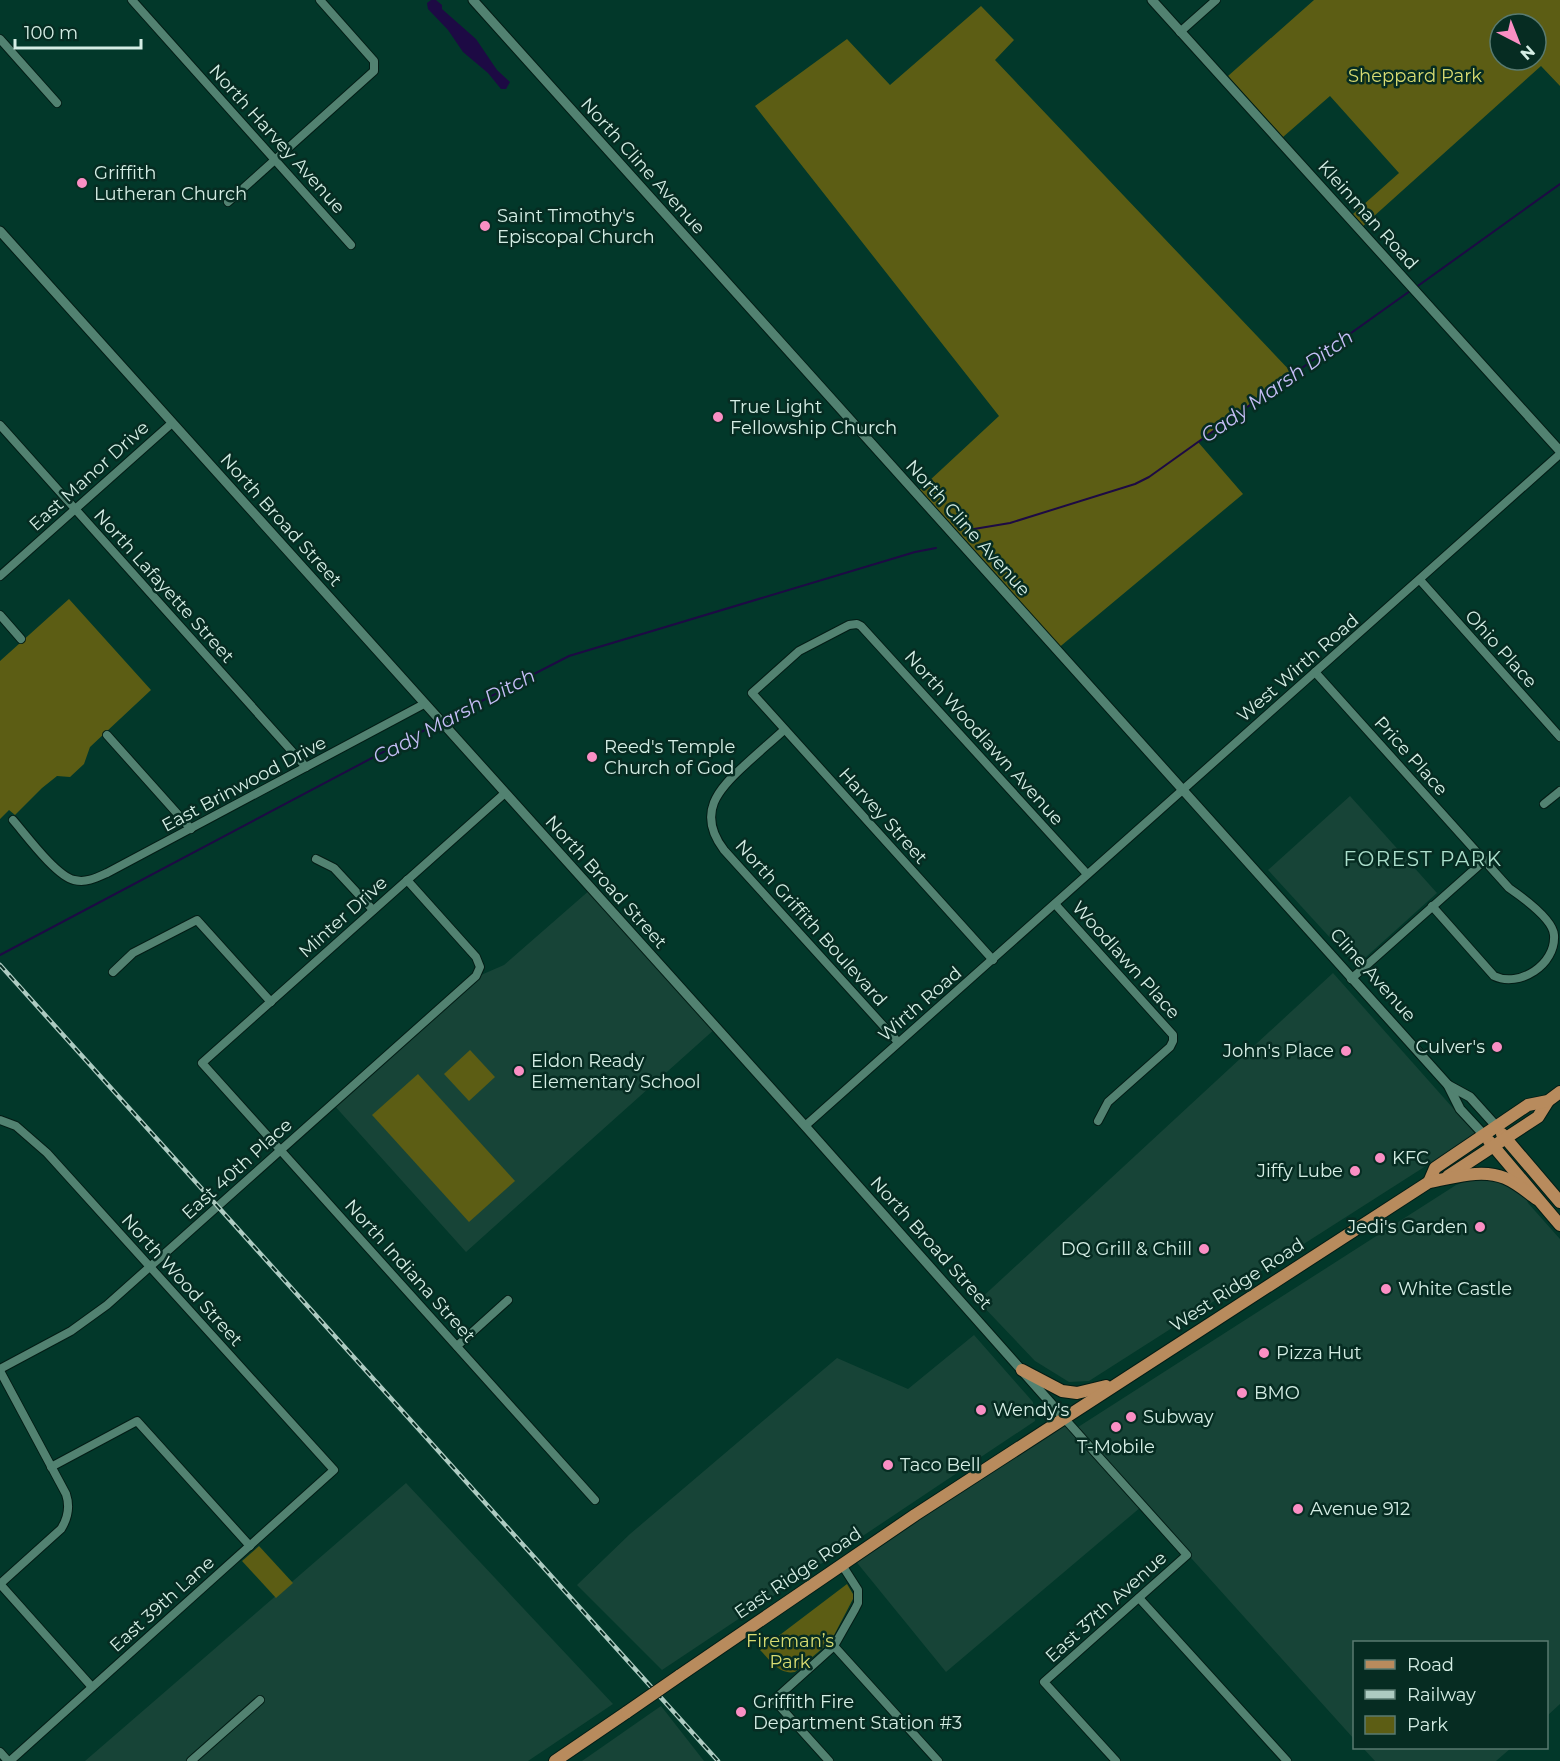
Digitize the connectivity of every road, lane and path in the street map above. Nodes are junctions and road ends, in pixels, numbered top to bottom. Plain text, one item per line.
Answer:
1 (132, 0) edge
2 (320, 0) edge
3 (473, 0) edge
4 (1152, 0) edge
5 (1216, 0) edge
6 (1180, 32) junction
7 (0, 39) edge
8 (57, 103) dead end
9 (275, 160) junction
10 (228, 202) dead end
11 (0, 231) edge
12 (351, 245) dead end
13 (172, 423) junction
14 (0, 425) edge
15 (1560, 453) edge
16 (75, 509) junction
17 (0, 576) edge
18 (1420, 580) junction
19 (0, 615) edge
20 (21, 639) dead end
21 (1315, 672) junction
22 (752, 693) joint
23 (424, 704) junction
24 (784, 730) junction
25 (106, 735) dead end
26 (1560, 737) edge
27 (306, 767) junction
28 (1182, 791) junction
29 (1560, 791) edge
30 (505, 793) junction
31 (1545, 804) dead end
32 (13, 820) dead end
33 (191, 829) junction
34 (316, 859) dead end
35 (1485, 860) junction
36 (1088, 874) junction
37 (407, 880) junction
38 (1271, 890) joint
39 (1055, 904) junction
40 (1432, 906) junction
41 (373, 910) junction
42 (1557, 933) edge
43 (993, 960) junction
44 (113, 972) dead end
45 (1351, 979) junction
46 (271, 1002) junction
47 (898, 1042) junction
48 (202, 1063) joint
49 (1448, 1085) junction
50 (1560, 1092) edge
51 (1548, 1101) junction
52 (0, 1120) edge
53 (1098, 1121) dead end
54 (805, 1126) junction
55 (1497, 1127) junction
56 (1485, 1136) junction
57 (1506, 1140) junction
58 (1495, 1147) junction
59 (280, 1150) junction
60 (1442, 1180) junction
61 (1429, 1182) junction
62 (1537, 1199) junction
63 (1560, 1202) edge
64 (1560, 1225) edge
65 (149, 1267) junction
66 (508, 1300) dead end
67 (457, 1346) junction
68 (0, 1370) edge
69 (1022, 1370) junction
70 (1116, 1384) junction
71 (1064, 1418) junction
72 (51, 1467) junction
73 (334, 1470) joint
74 (595, 1500) dead end
75 (250, 1546) junction
76 (1187, 1555) joint
77 (842, 1565) junction
78 (0, 1584) edge
79 (1139, 1598) junction
80 (834, 1646) junction
81 (92, 1687) junction
82 (260, 1700) dead end
83 (0, 1752) edge
84 (9, 1761) edge
85 (191, 1761) edge
86 (555, 1761) edge
87 (829, 1761) edge
88 (938, 1761) edge
89 (1116, 1761) edge
90 (1287, 1761) edge

1 - 9 street, North Harvey Avenue
2 - 9 street
3 - 28 street, North Cline Avenue
4 - 6 street, Kleinman Road
5 - 6 street
6 - 15 street, Kleinman Road
7 - 8 street
9 - 10 street
9 - 12 street, North Harvey Avenue
11 - 13 street, North Broad Street
13 - 16 street, East Manor Drive
13 - 23 street, North Broad Street
14 - 16 street, North Lafayette Street
15 - 18 street, West Wirth Road
16 - 17 street, East Manor Drive
16 - 27 street, North Lafayette Street
18 - 21 street, West Wirth Road
18 - 26 street, Ohio Place
19 - 20 street
21 - 28 street, West Wirth Road
21 - 35 street, Price Place
22 - 24 street, Harvey Street
22 - 36 street, North Woodlawn Avenue
23 - 27 street, East Brinwood Drive
23 - 30 street, North Broad Street
24 - 43 street, Harvey Street
24 - 47 street, North Griffith Boulevard
25 - 33 street
27 - 33 street, East Brinwood Drive
28 - 36 street, West Wirth Road
28 - 38 street, North Cline Avenue
29 - 31 street
30 - 37 street, Minter Drive
30 - 54 street, North Broad Street
32 - 33 street, East Brinwood Drive
34 - 41 street
35 - 40 street
35 - 42 street, Price Place
36 - 39 street, West Wirth Road
37 - 41 street, Minter Drive
37 - 59 street, East 40th Place
38 - 45 street, Cline Avenue
39 - 43 street, Wirth Road
39 - 53 street, Woodlawn Place
40 - 42 street
40 - 45 street
41 - 46 street, Minter Drive
43 - 47 street, Wirth Road
44 - 46 street
45 - 49 street, Cline Avenue
46 - 48 street, Minter Drive
47 - 54 street, Wirth Road
48 - 59 street, North Indiana Street
49 - 55 street, Cline Avenue
49 - 56 street, Cline Avenue
50 - 51 main road
51 - 55 main road, West Ridge Road
51 - 57 main road, West Ridge Road
52 - 65 street, North Wood Street
54 - 69 street, North Broad Street
55 - 56 main road, West Ridge Road
55 - 57 main road, Cline Avenue
56 - 58 main road, Cline Avenue
56 - 61 main road, West Ridge Road
57 - 58 main road, West Ridge Road
57 - 63 main road, Cline Avenue
58 - 60 main road, West Ridge Road
58 - 62 main road, Cline Avenue
59 - 65 street, East 40th Place
59 - 67 street, North Indiana Street
60 - 61 main road, West Ridge Road
60 - 62 main road
61 - 70 main road, West Ridge Road
62 - 64 main road, Cline Avenue
65 - 68 street, East 40th Place
65 - 73 street, North Wood Street
66 - 67 street
67 - 74 street, North Indiana Street
68 - 72 street
69 - 70 main road
69 - 71 street, North Broad Street
70 - 71 main road, West Ridge Road
71 - 76 street, North Broad Street
71 - 77 main road, East Ridge Road
72 - 75 street
72 - 78 street
73 - 75 street, East 39th Lane
75 - 81 street, East 39th Lane
76 - 79 street, East 37th Avenue
77 - 80 street
77 - 86 main road, East Ridge Road, bridge
78 - 81 street
79 - 89 street, East 37th Avenue
79 - 90 street
80 - 87 street
80 - 88 street
81 - 84 street, East 39th Lane
82 - 85 street
83 - 84 street

